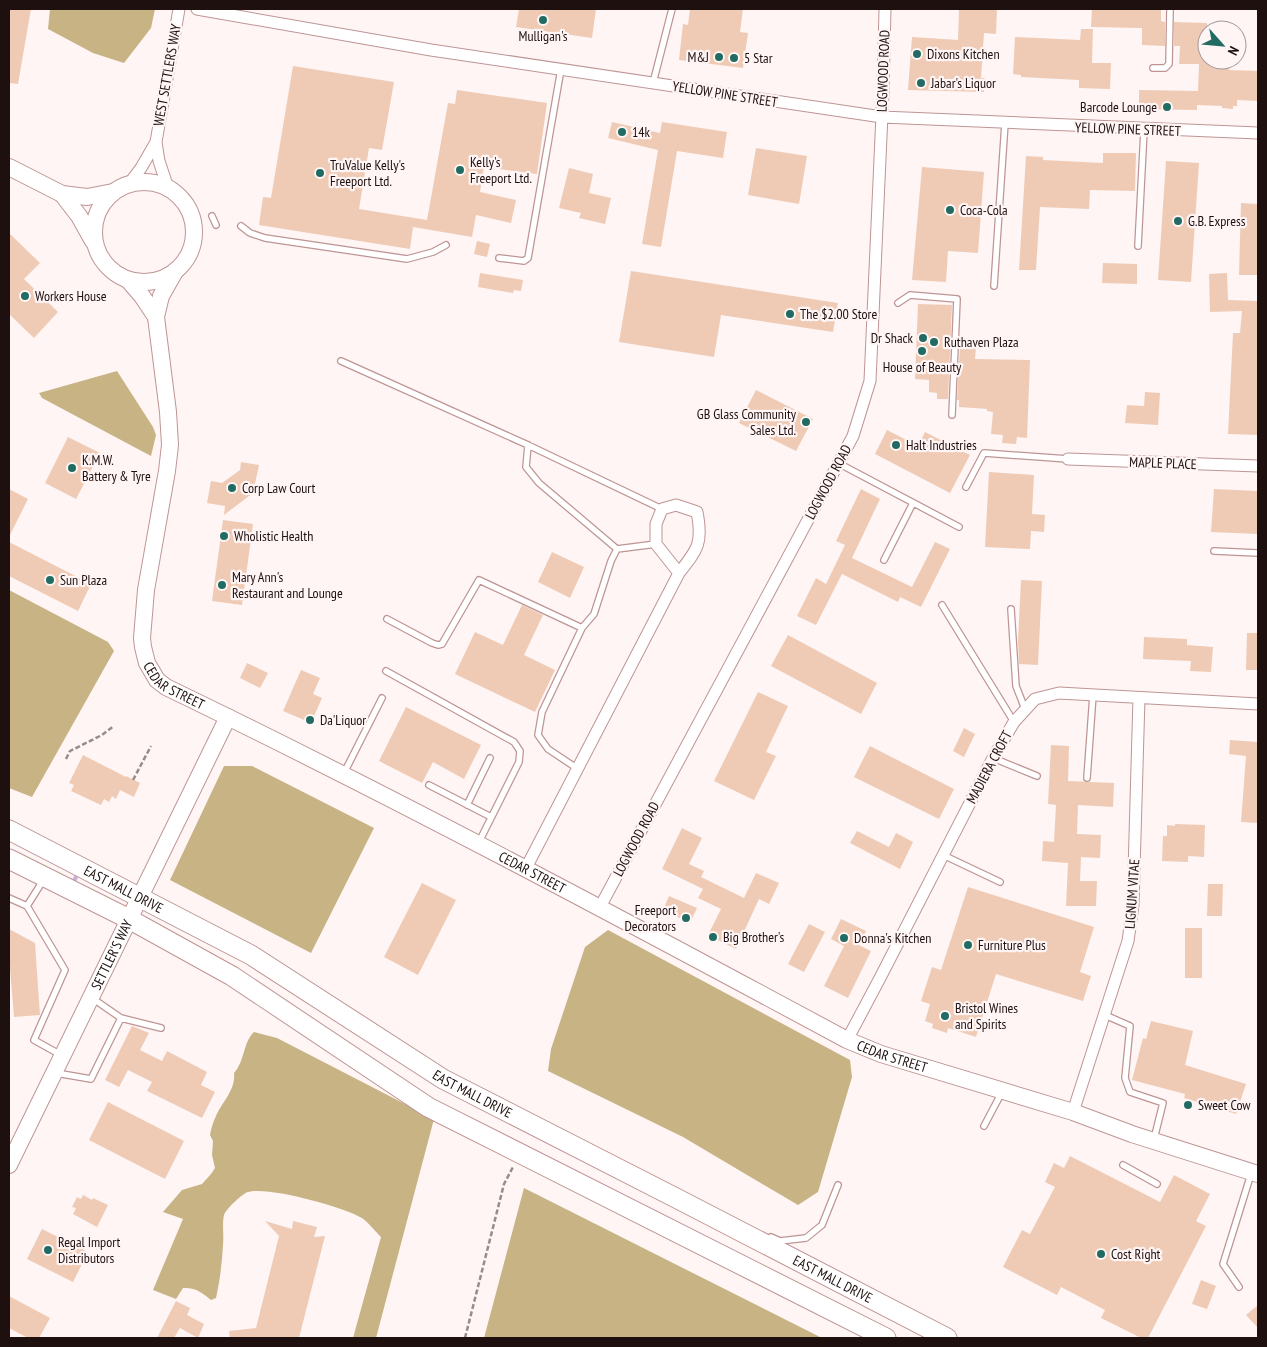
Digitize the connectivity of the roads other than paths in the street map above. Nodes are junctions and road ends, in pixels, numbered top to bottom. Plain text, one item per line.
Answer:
1 (179, 9) edge
2 (197, 9) edge
3 (672, 9) edge
4 (884, 9) edge
5 (1170, 9) edge
6 (1152, 68) dead end
7 (561, 69) junction
8 (653, 83) junction
9 (882, 118) junction
10 (1005, 123) junction
11 (1144, 130) junction
12 (1258, 134) edge
13 (156, 142) junction
14 (9, 167) edge
15 (128, 184) junction
16 (168, 188) junction
17 (113, 192) junction
18 (62, 194) junction
19 (212, 216) dead end
20 (216, 225) dead end
21 (241, 226) dead end
22 (94, 243) junction
23 (446, 245) dead end
24 (1138, 246) dead end
25 (499, 258) dead end
26 (174, 273) junction
27 (129, 281) junction
28 (994, 286) dead end
29 (898, 303) dead end
30 (156, 317) junction
31 (341, 361) dead end
32 (952, 415) dead end
33 (528, 445) junction
34 (1068, 459) joint
35 (838, 463) junction
36 (1258, 466) edge
37 (966, 487) dead end
38 (913, 503) junction
39 (662, 509) junction
40 (959, 527) dead end
41 (656, 544) junction
42 (617, 549) junction
43 (1214, 551) dead end
44 (1258, 553) edge
45 (884, 560) dead end
46 (679, 573) junction
47 (942, 606) dead end
48 (1011, 609) dead end
49 (387, 619) dead end
50 (582, 628) junction
51 (386, 671) dead end
52 (1093, 695) junction
53 (382, 698) dead end
54 (1139, 698) junction
55 (1258, 704) edge
56 (1025, 709) junction
57 (228, 717) junction
58 (1014, 722) junction
59 (490, 758) dead end
60 (993, 758) junction
61 (578, 769) junction
62 (343, 775) junction
63 (1037, 776) dead end
64 (1087, 778) dead end
65 (429, 786) dead end
66 (467, 805) junction
67 (491, 817) junction
68 (9, 830) edge
69 (478, 844) junction
70 (943, 855) junction
71 (9, 859) edge
72 (526, 868) junction
73 (45, 877) junction
74 (1000, 882) dead end
75 (139, 897) junction
76 (9, 898) edge
77 (27, 906) junction
78 (600, 907) junction
79 (129, 919) junction
80 (90, 997) junction
81 (1105, 1015) junction
82 (121, 1018) junction
83 (161, 1028) dead end
84 (847, 1040) junction
85 (63, 1056) junction
86 (55, 1073) junction
87 (1003, 1091) junction
88 (1073, 1112) junction
89 (984, 1126) dead end
90 (1154, 1141) junction
91 (9, 1165) edge
92 (1123, 1165) dead end
93 (1255, 1173) edge
94 (1157, 1184) dead end
95 (838, 1185) dead end
96 (704, 1213) junction
97 (736, 1220) dead end
98 (763, 1233) dead end
99 (1239, 1287) dead end
100 (886, 1338) edge
101 (947, 1338) edge

1 - 13 street, WEST SETTLERS WAY
2 - 7 street, YELLOW PINE STREET
3 - 8 lane
4 - 9 street, LOGWOOD ROAD
5 - 6 lane
7 - 8 street, YELLOW PINE STREET
7 - 25 lane
8 - 9 street, YELLOW PINE STREET
9 - 10 street, YELLOW PINE STREET
9 - 35 street, LOGWOOD ROAD
10 - 11 street, YELLOW PINE STREET
10 - 28 lane
11 - 12 street, YELLOW PINE STREET
11 - 24 lane
13 - 15 street, WEST SETTLERS WAY
13 - 16 street, WEST SETTLERS WAY
14 - 18 main road
15 - 16 main road
15 - 17 main road
16 - 26 main road
17 - 18 main road
17 - 22 main road
18 - 22 main road
19 - 20 lane
21 - 23 lane
22 - 27 main road
26 - 27 main road
26 - 30 main road
27 - 30 main road
29 - 32 lane
30 - 57 main road, CEDAR STREET
31 - 33 lane
33 - 39 lane
33 - 42 lane
34 - 36 street, MAPLE PLACE
34 - 37 lane
35 - 38 lane
35 - 78 street, LOGWOOD ROAD
38 - 40 lane
38 - 45 lane
39 - 41 street
39 - 46 street
41 - 42 lane
41 - 46 street
42 - 50 lane
43 - 44 lane
46 - 61 street
47 - 58 lane
48 - 56 lane
49 - 50 lane
50 - 61 lane
51 - 67 lane
52 - 54 street, MADIERA CROFT
52 - 56 street, MADIERA CROFT
52 - 64 lane
53 - 62 lane
54 - 55 street, MADIERA CROFT
54 - 81 street, LIGNUM VITAE
56 - 58 street, MADIERA CROFT
57 - 62 main road, CEDAR STREET
57 - 75 main road, SETTLER'S WAY
58 - 60 street, MADIERA CROFT
59 - 66 lane
60 - 63 lane
60 - 70 street, MADIERA CROFT
61 - 72 street
62 - 69 main road, CEDAR STREET
65 - 66 lane
66 - 67 lane
67 - 69 lane
68 - 75 main road, EAST MALL DRIVE
69 - 72 main road, CEDAR STREET
70 - 74 lane
70 - 84 street, MADIERA CROFT
71 - 73 main road, EAST MALL DRIVE
72 - 78 main road, CEDAR STREET
73 - 77 lane
73 - 79 main road, EAST MALL DRIVE
75 - 79 main road, SETTLER'S WAY
75 - 96 main road, EAST MALL DRIVE
76 - 77 lane
77 - 85 lane
78 - 84 main road, CEDAR STREET
79 - 80 main road, SETTLER'S WAY
79 - 100 main road, EAST MALL DRIVE
80 - 82 lane
80 - 85 main road, SETTLER'S WAY
81 - 88 street, LIGNUM VITAE
81 - 90 lane
82 - 83 lane
82 - 86 lane
84 - 87 main road, CEDAR STREET
85 - 86 main road, SETTLER'S WAY
86 - 91 main road, SETTLER'S WAY
87 - 88 main road, CEDAR STREET
87 - 89 lane
88 - 90 main road, CEDAR STREET
90 - 93 main road, CEDAR STREET
92 - 94 lane
93 - 99 lane
95 - 98 lane
96 - 97 lane
96 - 101 main road, EAST MALL DRIVE

